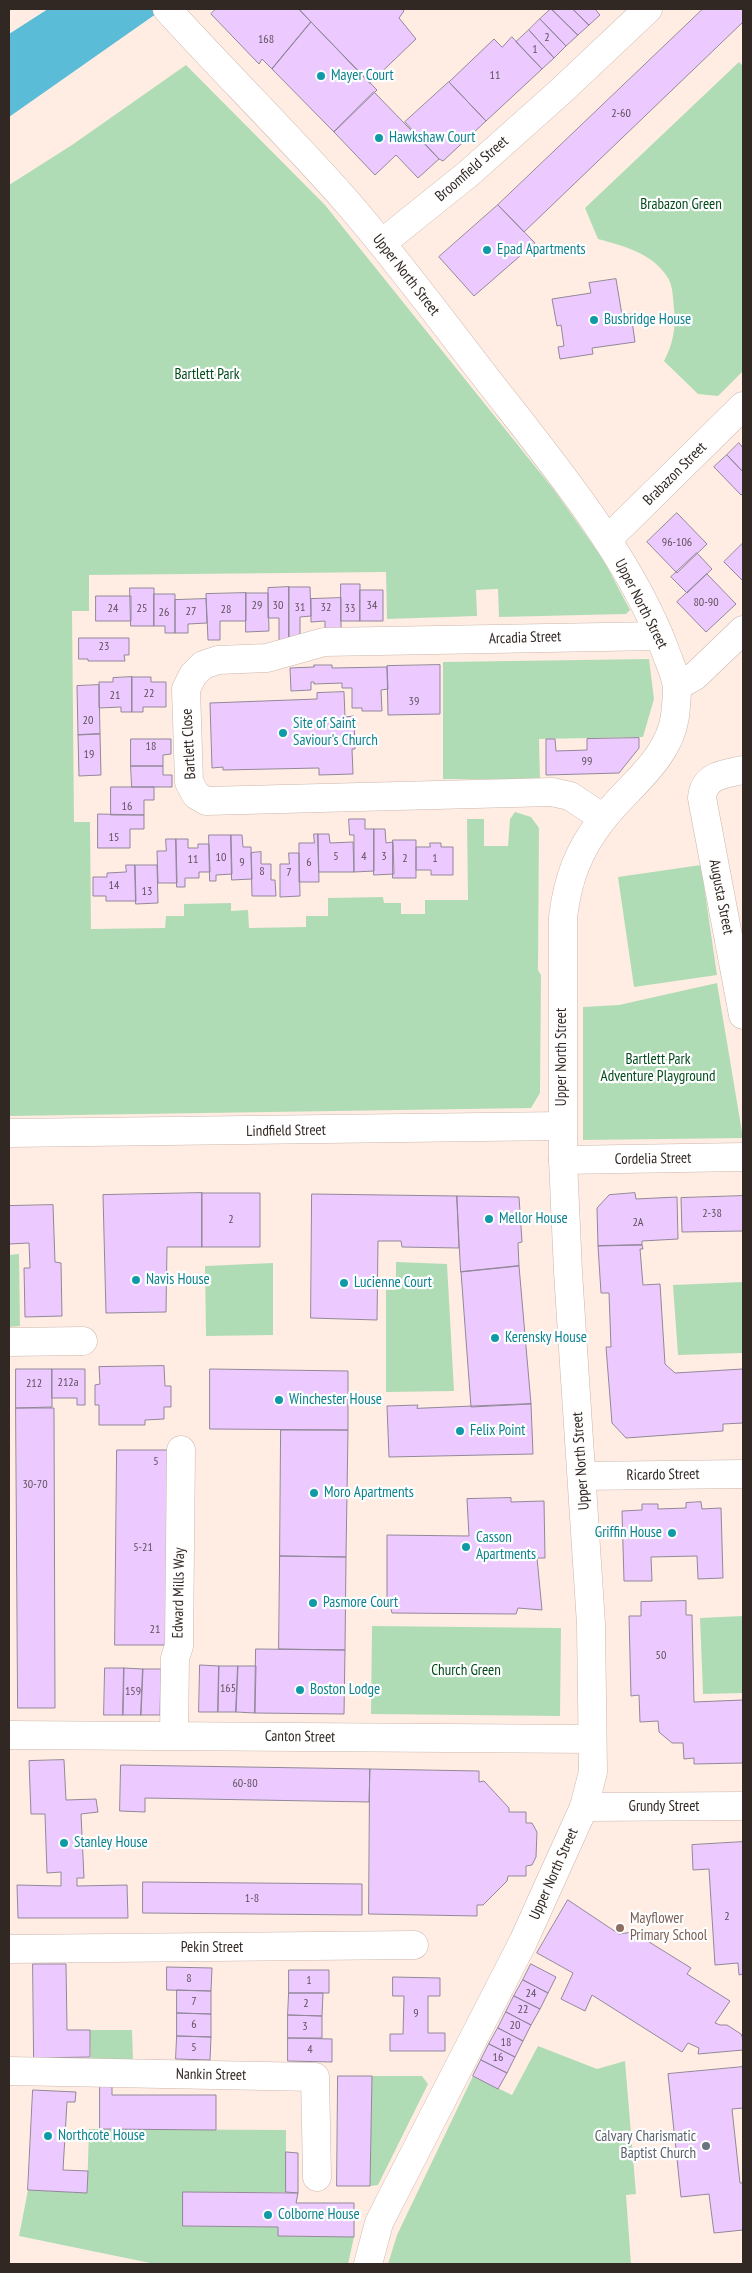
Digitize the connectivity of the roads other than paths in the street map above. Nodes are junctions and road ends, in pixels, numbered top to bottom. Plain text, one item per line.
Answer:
1 (167, 9) edge
2 (648, 9) edge
3 (382, 243) junction
4 (743, 406) edge
5 (607, 540) junction
6 (743, 630) edge
7 (659, 636) junction
8 (390, 640) joint
9 (677, 686) junction
10 (743, 770) edge
11 (603, 818) junction
12 (743, 1015) edge
13 (562, 1126) junction
14 (9, 1133) edge
15 (743, 1157) edge
16 (563, 1160) junction
17 (82, 1341) dead end
18 (9, 1342) edge
19 (181, 1450) dead end
20 (743, 1474) edge
21 (583, 1476) junction
22 (9, 1735) edge
23 (174, 1736) junction
24 (592, 1739) junction
25 (743, 1806) edge
26 (584, 1807) junction
27 (414, 1944) dead end
28 (9, 1949) edge
29 (9, 2071) edge
30 (317, 2177) dead end
31 (368, 2264) edge

1 - 3 street, Upper North Street
2 - 3 street, Broomfield Street
3 - 5 street, Upper North Street
4 - 5 street, Brabazon Street
5 - 7 street, Upper North Street
6 - 9 street
7 - 8 street, Arcadia Street
7 - 9 street, Upper North Street
8 - 11 street, Bartlett Close
9 - 11 street, Upper North Street
10 - 12 street, Augusta Street
11 - 13 street, Upper North Street
13 - 14 street, Lindfield Street
13 - 16 street, Upper North Street
15 - 16 street, Cordelia Street
16 - 21 street, Upper North Street
17 - 18 street
19 - 23 street, Edward Mills Way
20 - 21 street, Ricardo Street
21 - 24 street, Upper North Street
22 - 23 street, Canton Street
23 - 24 street, Canton Street
24 - 26 street, Upper North Street
25 - 26 street, Grundy Street
26 - 31 street, Upper North Street
27 - 28 street, Pekin Street
29 - 30 street, Nankin Street

